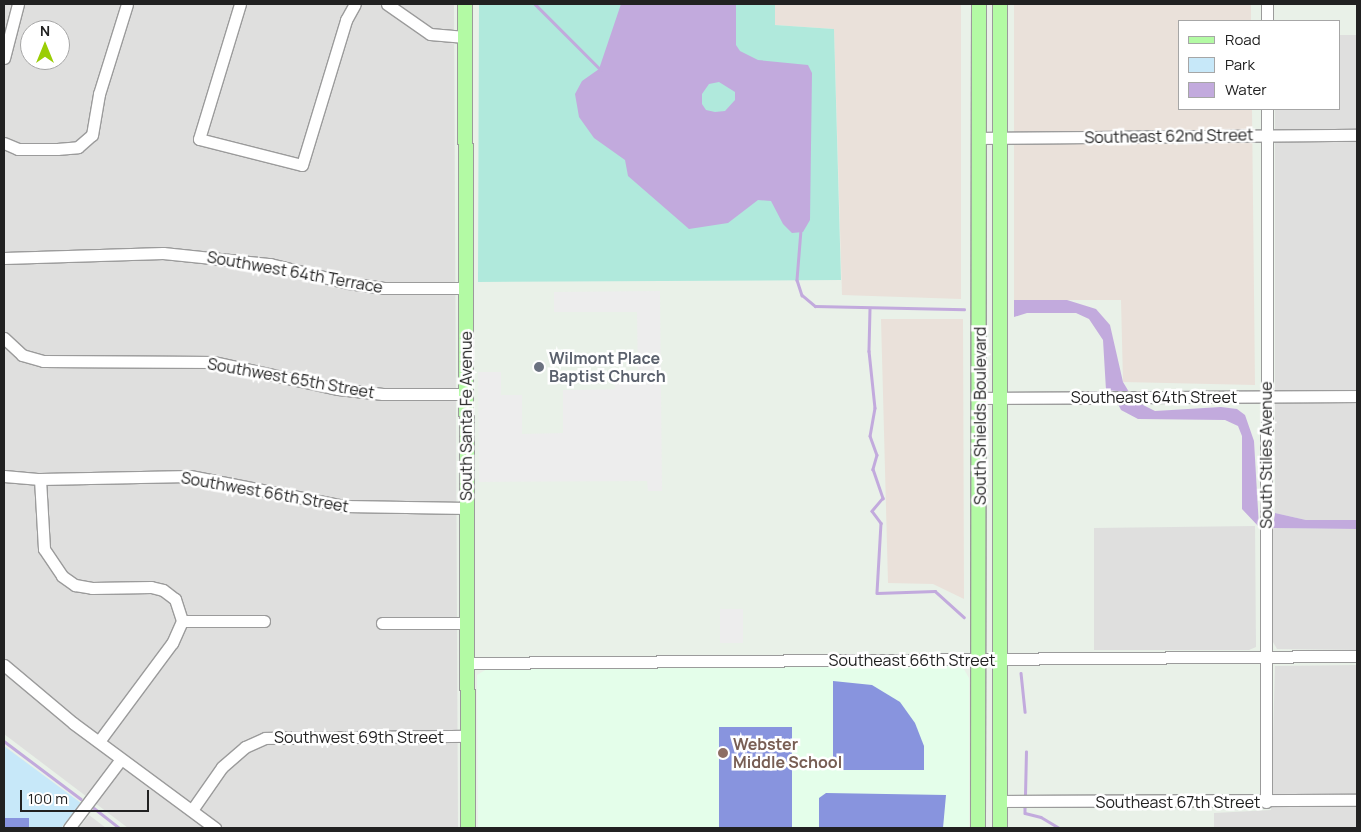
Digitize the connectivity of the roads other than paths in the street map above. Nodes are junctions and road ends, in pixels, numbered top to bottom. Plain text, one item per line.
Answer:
1 (18, 4) edge
2 (127, 4) edge
3 (240, 4) edge
4 (355, 4) edge
5 (387, 4) edge
6 (465, 4) edge
7 (980, 4) edge
8 (1000, 4) edge
9 (1267, 4) edge
10 (1267, 20) edge
11 (465, 37) junction
12 (4, 58) edge
13 (1267, 110) edge
14 (1267, 135) junction
15 (1357, 135) edge
16 (980, 138) junction
17 (1000, 138) junction
18 (4, 143) edge
19 (4, 258) edge
20 (466, 288) junction
21 (4, 338) edge
22 (466, 394) junction
23 (1266, 396) junction
24 (1357, 396) edge
25 (980, 398) junction
26 (1000, 398) junction
27 (4, 476) edge
28 (40, 479) junction
29 (467, 508) junction
30 (264, 620) dead end
31 (182, 621) junction
32 (467, 622) junction
33 (382, 623) dead end
34 (1357, 656) edge
35 (1266, 657) junction
36 (1000, 660) junction
37 (978, 661) junction
38 (467, 663) junction
39 (4, 665) edge
40 (468, 736) junction
41 (100, 740) junction
42 (121, 759) junction
43 (1357, 800) edge
44 (1000, 801) junction
45 (1266, 802) junction
46 (192, 810) junction
47 (69, 828) edge
48 (216, 828) edge
49 (468, 828) edge
50 (978, 828) edge
51 (1000, 828) edge

1 - 12 street
2 - 18 street
3 - 4 street
5 - 11 street
6 - 11 main road, South Santa Fe Avenue
7 - 16 main road, South Shields Boulevard
8 - 17 main road, South Shields Boulevard
9 - 10 street
11 - 20 main road, South Santa Fe Avenue
13 - 14 street, South Stiles Avenue
14 - 15 street, Southeast 62nd Street
14 - 17 street, Southeast 62nd Street
14 - 23 street, South Stiles Avenue
16 - 17 street, Southeast 62nd Street
16 - 25 main road, South Shields Boulevard
17 - 26 main road, South Shields Boulevard
19 - 20 street, Southwest 64th Terrace
20 - 22 main road, South Santa Fe Avenue
21 - 22 street, Southwest 65th Street
22 - 29 main road, South Santa Fe Avenue
23 - 24 street, Southeast 64th Street
23 - 26 street, Southeast 64th Street
23 - 35 street, South Stiles Avenue
25 - 26 street, Southeast 64th Street
25 - 37 main road, South Shields Boulevard
26 - 36 main road, South Shields Boulevard
27 - 28 street, Southwest 66th Street
28 - 29 street, Southwest 66th Street
28 - 31 street
29 - 32 main road, South Santa Fe Avenue
30 - 31 street
31 - 41 street
32 - 33 street
32 - 38 main road, South Santa Fe Avenue
34 - 35 street, Southeast 66th Street
35 - 36 street, Southeast 66th Street
35 - 45 street, South Stiles Avenue
36 - 37 street, Southeast 66th Street
36 - 44 main road, South Shields Boulevard
37 - 38 street, Southeast 66th Street
37 - 50 main road, South Shields Boulevard
38 - 40 main road, South Santa Fe Avenue
39 - 41 street
40 - 46 street, Southwest 69th Street
40 - 49 main road, South Santa Fe Avenue
41 - 42 street
42 - 46 street
42 - 47 street
43 - 45 street, Southeast 67th Street
44 - 45 street, Southeast 67th Street
44 - 51 main road, South Shields Boulevard
46 - 48 street

